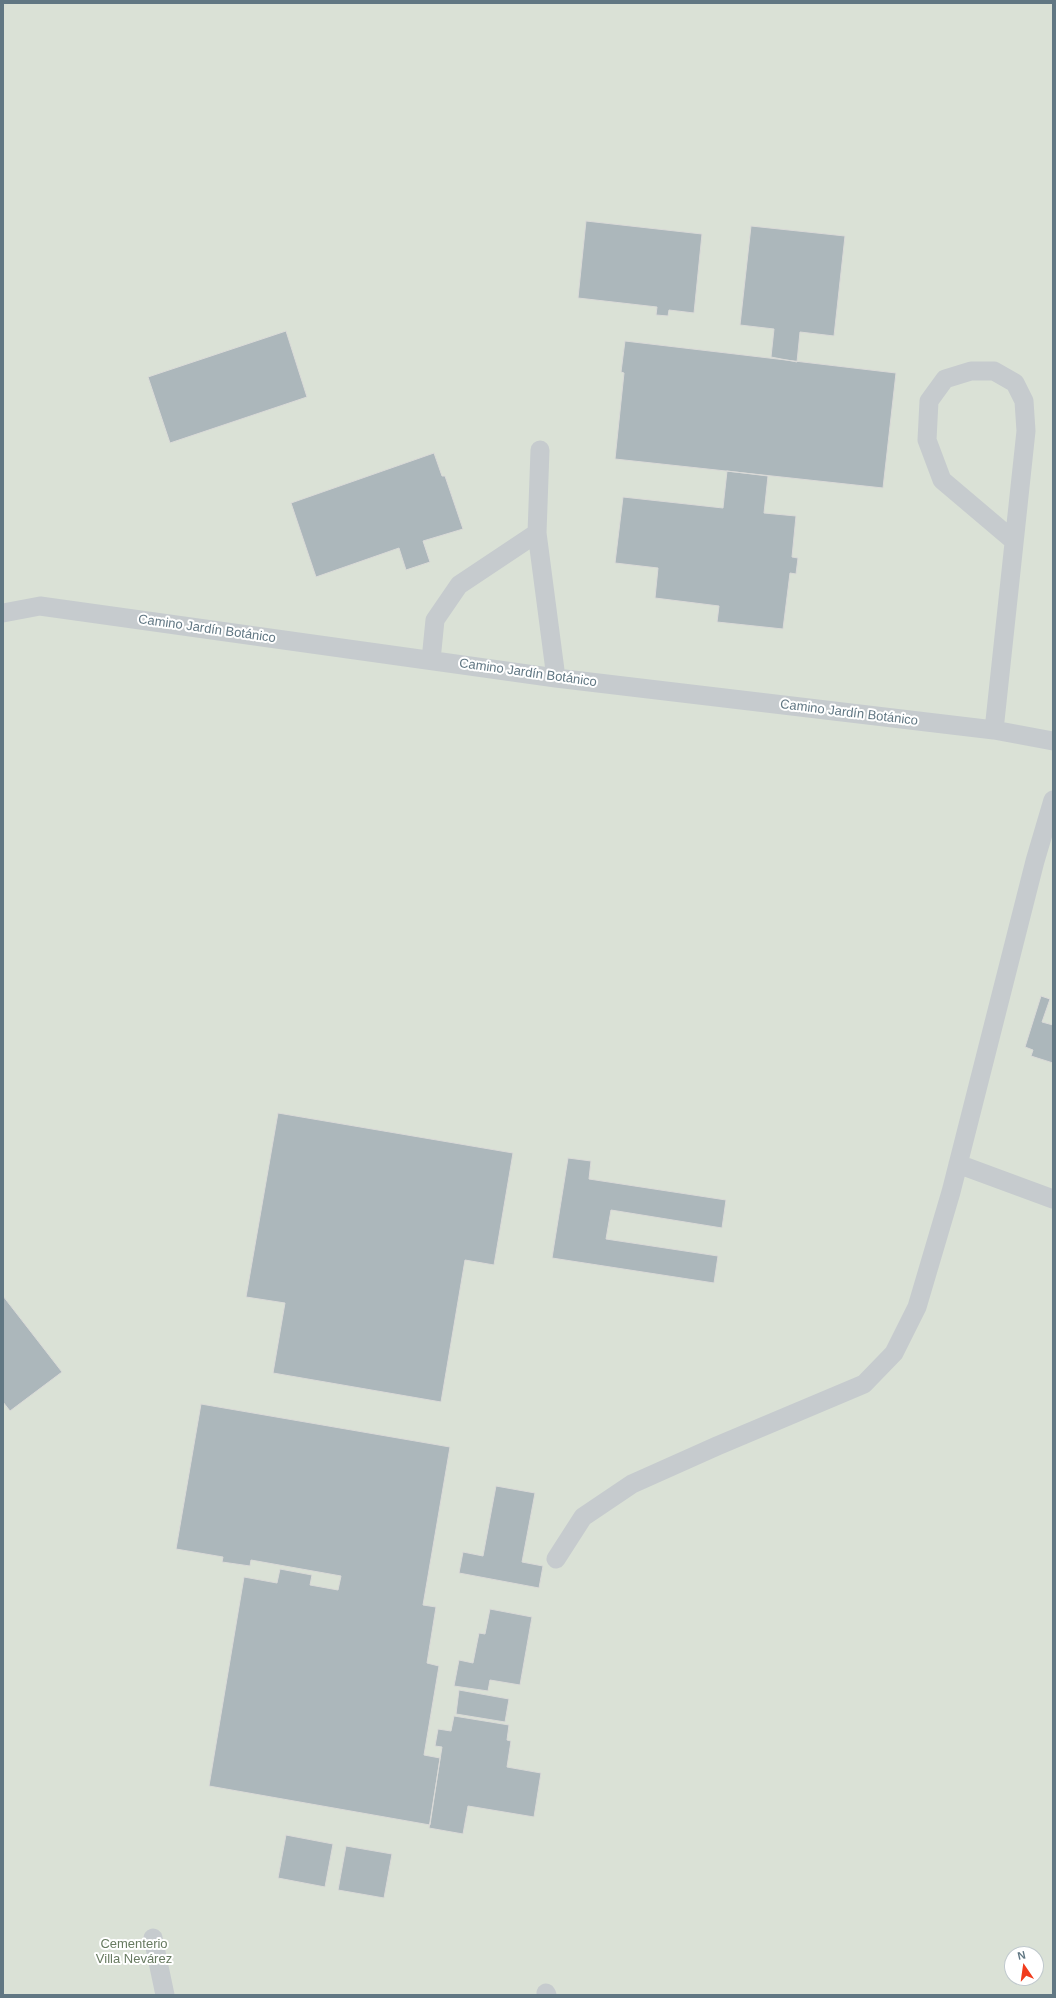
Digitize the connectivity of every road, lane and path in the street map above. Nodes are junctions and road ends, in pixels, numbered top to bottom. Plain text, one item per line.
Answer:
1 (540, 450) dead end
2 (536, 533) junction
3 (1014, 541) junction
4 (3, 613) edge
5 (431, 660) junction
6 (556, 678) junction
7 (994, 730) junction
8 (1053, 741) edge
9 (1053, 800) edge
10 (958, 1164) junction
11 (1053, 1199) edge
12 (556, 1559) dead end
13 (153, 1938) dead end
14 (165, 1995) edge

1 - 2 lane
2 - 5 lane
2 - 6 lane
3 - 3 lane
3 - 7 lane
4 - 5 lane, Camino Jardín Botánico
5 - 6 lane, Camino Jardín Botánico
6 - 7 lane, Camino Jardín Botánico
7 - 8 lane, Camino Jardín Botánico
9 - 10 lane
10 - 11 lane
10 - 12 lane
13 - 14 lane

